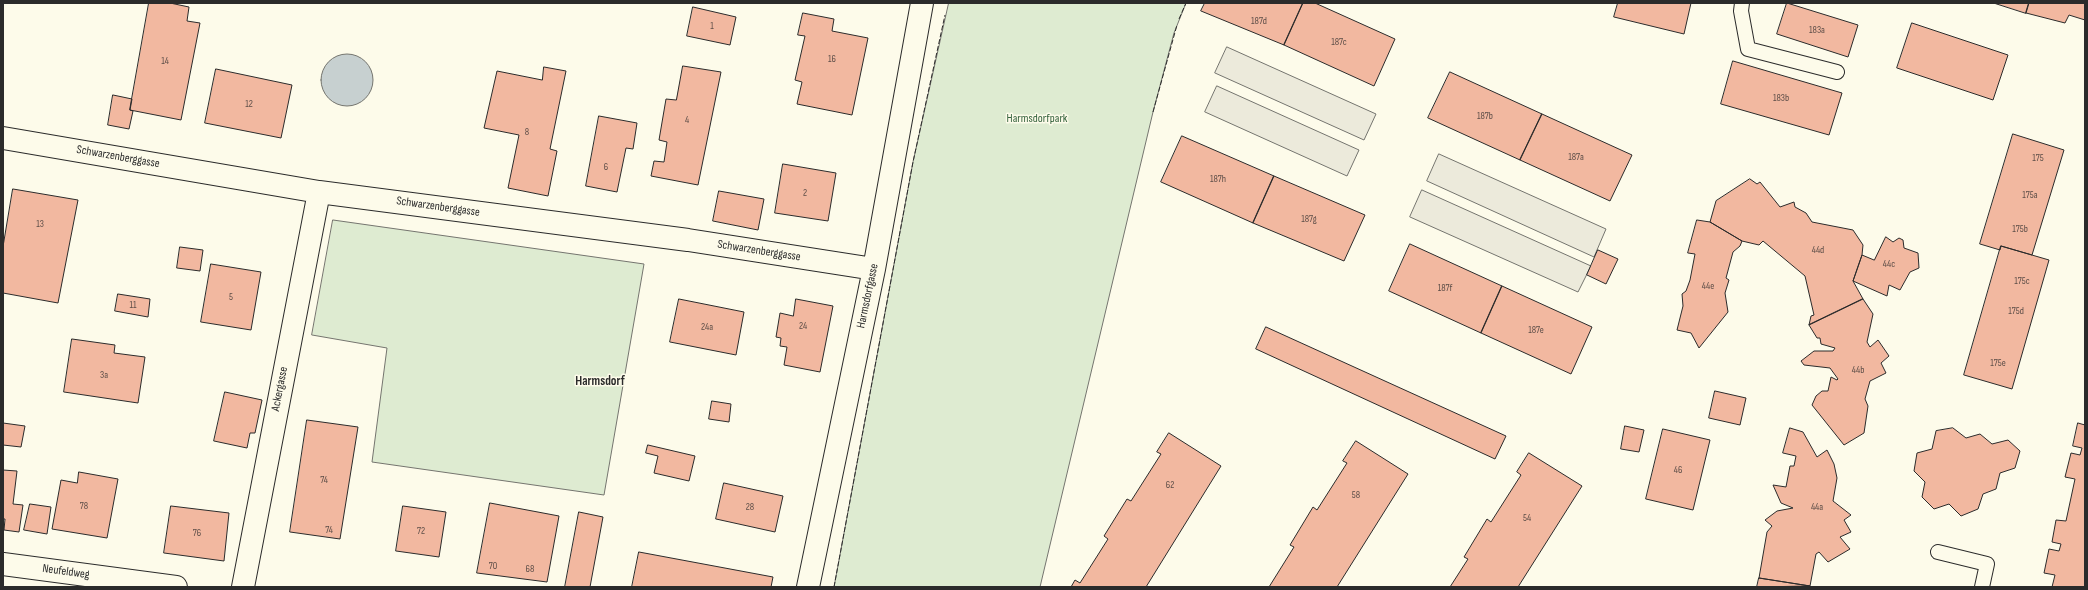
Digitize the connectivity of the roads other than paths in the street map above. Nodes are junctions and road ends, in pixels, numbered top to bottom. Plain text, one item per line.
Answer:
1 (922, 3) edge
2 (1742, 3) edge
3 (1837, 72) dead end
4 (3, 138) edge
5 (319, 192) junction
6 (874, 269) junction
7 (1938, 552) dead end
8 (3, 564) edge
9 (176, 587) edge
10 (243, 587) edge
11 (808, 587) edge
12 (1982, 587) edge

1 - 6 street, Harmsdorfgasse
2 - 3 lane
4 - 5 street, Schwarzenberggasse
5 - 6 street, Schwarzenberggasse
5 - 10 street, Ackergasse
6 - 11 street, Harmsdorfgasse
7 - 12 lane
8 - 9 street, Neufeldweg

